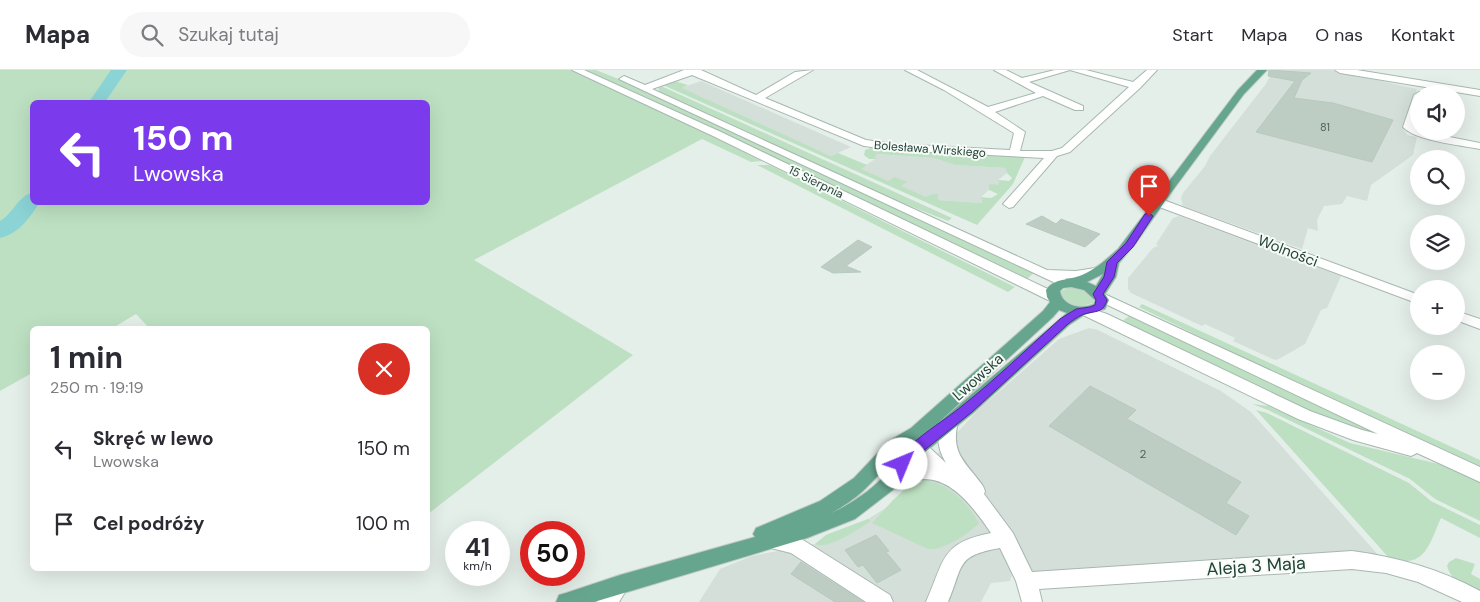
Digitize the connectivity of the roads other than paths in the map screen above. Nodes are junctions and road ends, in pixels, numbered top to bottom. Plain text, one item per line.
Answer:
1 (577, 70) edge
2 (692, 70) edge
3 (808, 70) edge
4 (935, 70) edge
5 (999, 70) edge
6 (1066, 70) edge
7 (1075, 70) edge
8 (1152, 70) edge
9 (1262, 70) edge
10 (1340, 70) edge
11 (1352, 70) edge
12 (914, 72) edge
13 (611, 74) dead end
14 (1253, 74) edge
15 (1382, 77) junction
16 (1021, 81) junction
17 (1422, 84) joint
18 (1136, 86) junction
19 (645, 88) junction
20 (1044, 93) junction
21 (1480, 93) edge
22 (756, 100) junction
23 (1078, 108) dead end
24 (987, 111) junction
25 (1451, 140) edge
26 (1480, 146) edge
27 (1014, 154) junction
28 (1053, 154) junction
29 (1158, 202) junction
30 (1009, 204) dead end
31 (1112, 262) junction
32 (1042, 272) junction
33 (1095, 272) junction
34 (1109, 277) junction
35 (1068, 283) junction
36 (1099, 295) junction
37 (1410, 297) edge
38 (1053, 304) junction
39 (1129, 310) junction
40 (1083, 311) junction
41 (1465, 318) edge
42 (1064, 322) junction
43 (1114, 324) junction
44 (1480, 324) edge
45 (950, 422) junction
46 (917, 439) junction
47 (1437, 454) junction
48 (955, 462) junction
49 (1480, 475) edge
50 (888, 484) junction
51 (960, 485) junction
52 (980, 502) junction
53 (827, 506) junction
54 (799, 539) junction
55 (1006, 539) junction
56 (770, 540) joint
57 (702, 560) junction
58 (1026, 581) junction
59 (620, 584) junction
60 (1480, 601) edge
61 (566, 602) edge
62 (607, 602) edge
63 (883, 602) edge
64 (936, 602) edge
65 (1032, 602) edge

1 - 38 street, 15 Sierpnia
2 - 19 street, Bolesława Wirskiego
2 - 22 street, Bolesława Wirskiego
3 - 22 street
4 - 12 street
5 - 16 street
6 - 16 street
7 - 18 street
8 - 18 street, Bolesława Wirskiego
9 - 14 main road
10 - 15 street
11 - 15 street
12 - 24 street
13 - 19 street, 15 Sierpnia
14 - 29 main road
15 - 17 street
16 - 20 street
17 - 21 street
18 - 28 street, Bolesława Wirskiego
19 - 32 street, 15 Sierpnia
20 - 23 street
20 - 24 street
22 - 27 street, Bolesława Wirskiego
24 - 27 street
25 - 26 street
27 - 28 street, Bolesława Wirskiego
28 - 30 street, Bolesława Wirskiego
29 - 31 main road
29 - 37 street, Wolności
31 - 33 main road
31 - 34 main road
32 - 33 street
32 - 35 street, 15 Sierpnia
33 - 35 main road
34 - 36 main road
34 - 39 street
35 - 36 main road
35 - 38 main road, Lwowska
36 - 39 street
36 - 40 main road, Lwowska
38 - 40 main road
38 - 46 main road, Lwowska
39 - 47 street
40 - 42 main road, Lwowska
40 - 43 street
41 - 44 street
42 - 43 street
42 - 45 main road, Lwowska
43 - 47 street
45 - 46 main road, Lwowska
45 - 48 street
46 - 48 street
46 - 50 main road, Lwowska
46 - 51 street
46 - 53 main road, Lwowska
47 - 49 street
48 - 52 street
50 - 51 street, Lwowska
50 - 54 main road, Lwowska
51 - 52 street
52 - 55 street
53 - 54 street, Lwowska
53 - 57 main road, Lwowska
54 - 56 street, Lwowska
54 - 63 street, Lwowska
55 - 58 street
55 - 64 street
56 - 57 main road, Lwowska
57 - 59 main road, Lwowska
58 - 60 street, Aleja 3 Maja
58 - 65 street
59 - 61 main road, Lwowska
59 - 62 street

